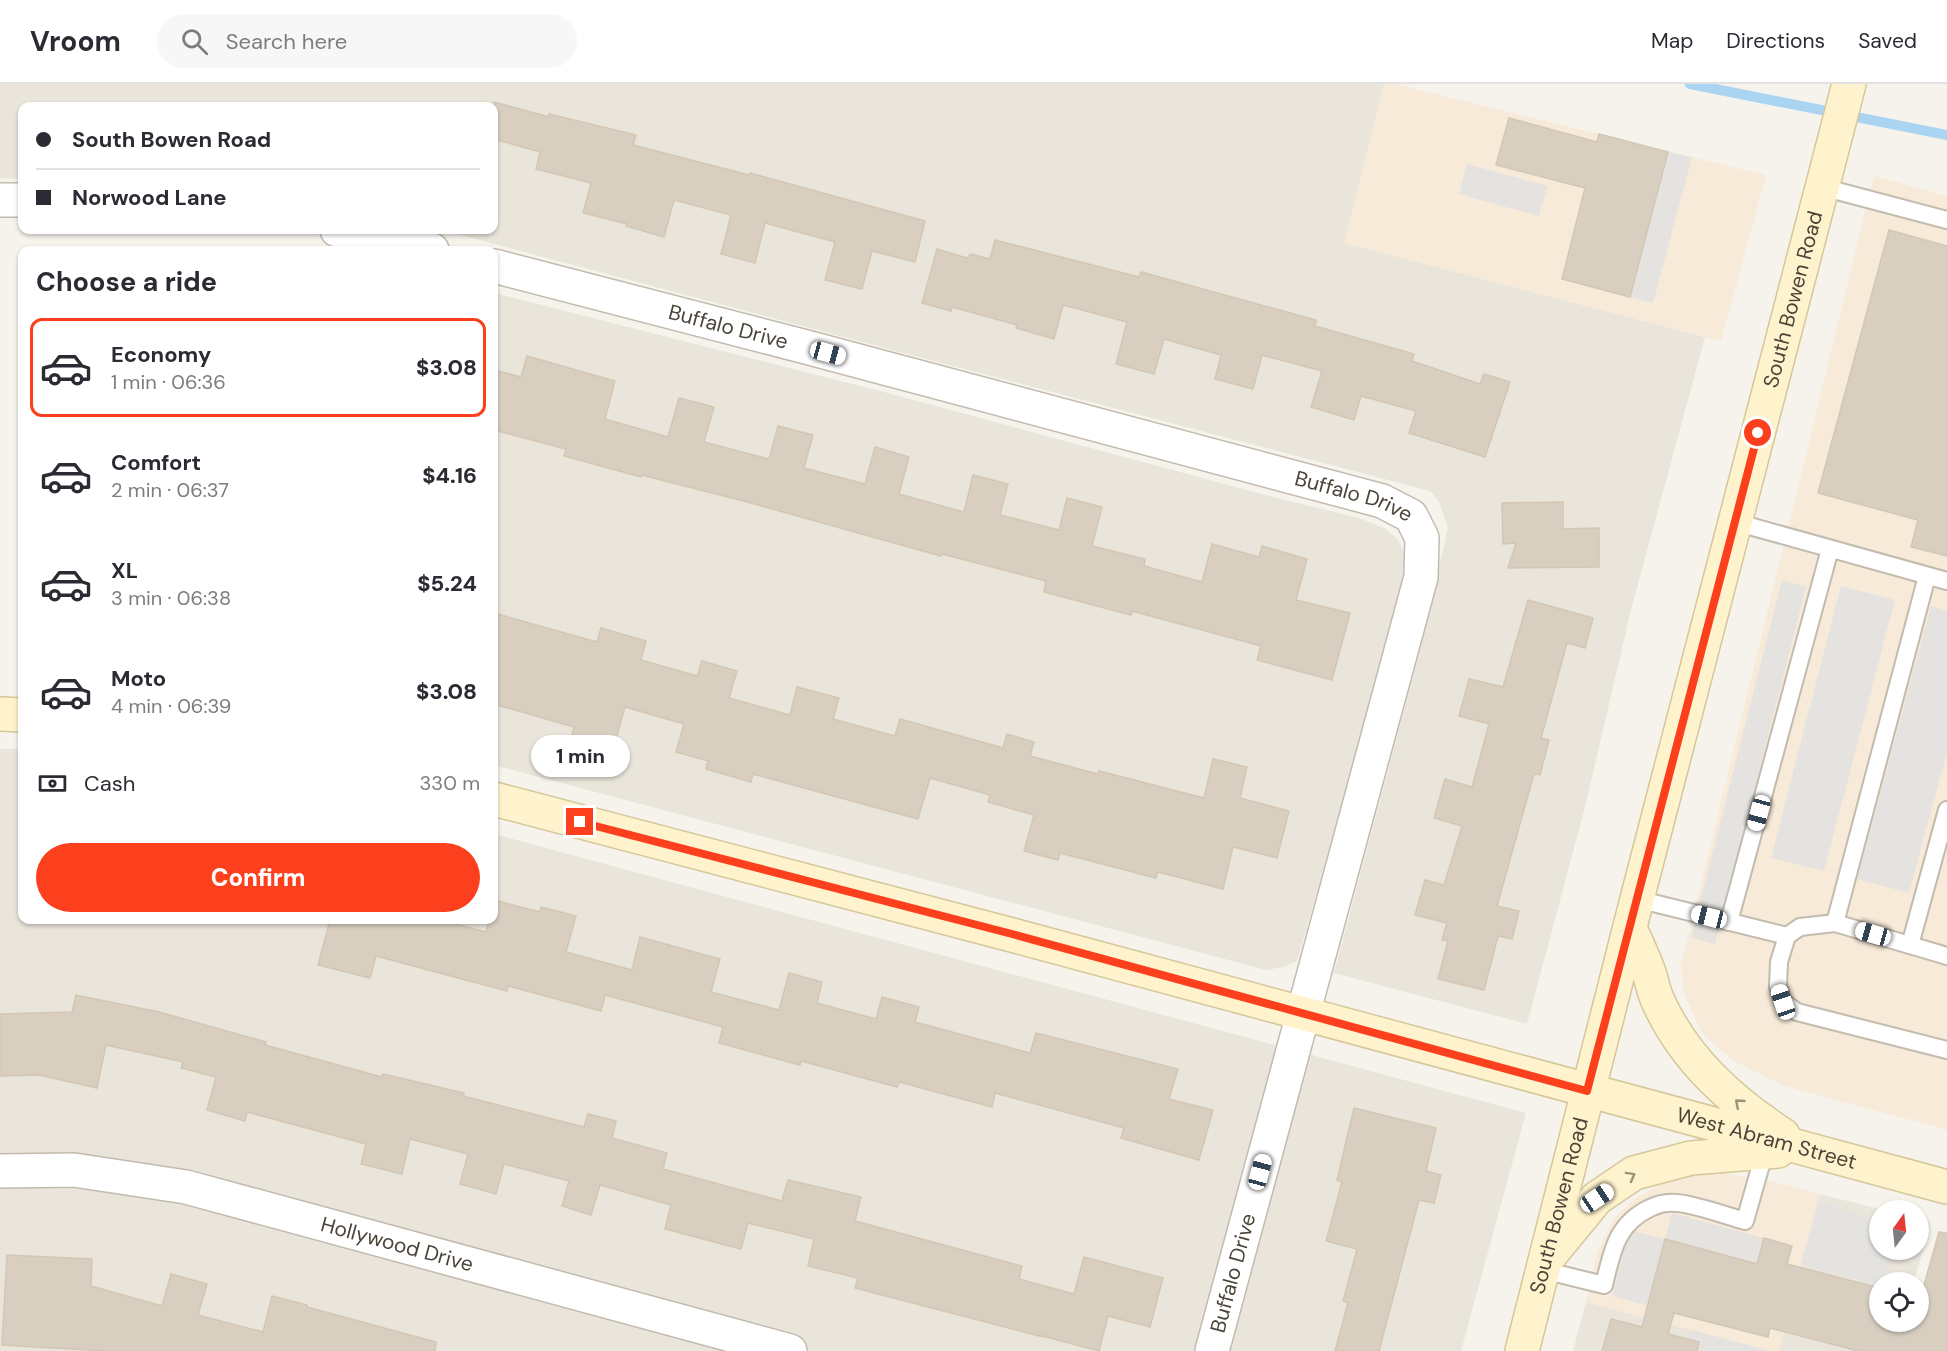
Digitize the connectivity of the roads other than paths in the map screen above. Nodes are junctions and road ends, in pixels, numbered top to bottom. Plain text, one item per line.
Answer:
1 (1849, 84) edge
2 (1822, 187) junction
3 (0, 200) edge
4 (18, 200) edge
5 (1947, 220) edge
6 (367, 234) edge
7 (417, 246) edge
8 (498, 267) edge
9 (1735, 522) junction
10 (1830, 549) junction
11 (1927, 576) junction
12 (1947, 581) edge
13 (0, 714) edge
14 (18, 715) edge
15 (498, 800) edge
16 (1947, 810) edge
17 (1633, 913) junction
18 (1730, 922) junction
19 (1835, 923) junction
20 (1787, 936) junction
21 (1910, 945) junction
22 (1947, 956) edge
23 (1303, 1014) junction
24 (1947, 1050) edge
25 (1587, 1091) junction
26 (1766, 1146) junction
27 (1804, 1149) junction
28 (0, 1171) edge
29 (1947, 1186) edge
30 (1544, 1265) junction
31 (790, 1351) edge
32 (1212, 1351) edge
33 (1522, 1351) edge

1 - 2 main road, South Bowen Road
2 - 5 lane
2 - 9 main road, South Bowen Road
3 - 4 street
6 - 7 street
8 - 23 street, Buffalo Drive
9 - 10 lane
9 - 17 main road, South Bowen Road
10 - 11 lane
10 - 18 lane
11 - 12 lane
11 - 19 lane
13 - 14 main road
15 - 23 main road, West Abram Street
16 - 21 lane
17 - 18 lane
17 - 25 main road, South Bowen Road
27 -> 17 main road
18 - 20 lane
19 - 20 lane
19 - 21 lane
20 - 24 lane
21 - 22 lane
23 - 25 main road, West Abram Street
23 - 32 street, Buffalo Drive
25 - 26 main road, West Abram Street
25 - 30 main road, South Bowen Road
26 - 27 main road, West Abram Street
30 -> 26 main road
26 - 30 lane
27 - 29 main road, West Abram Street
28 - 31 street, Hollywood Drive
30 - 33 main road, South Bowen Road

